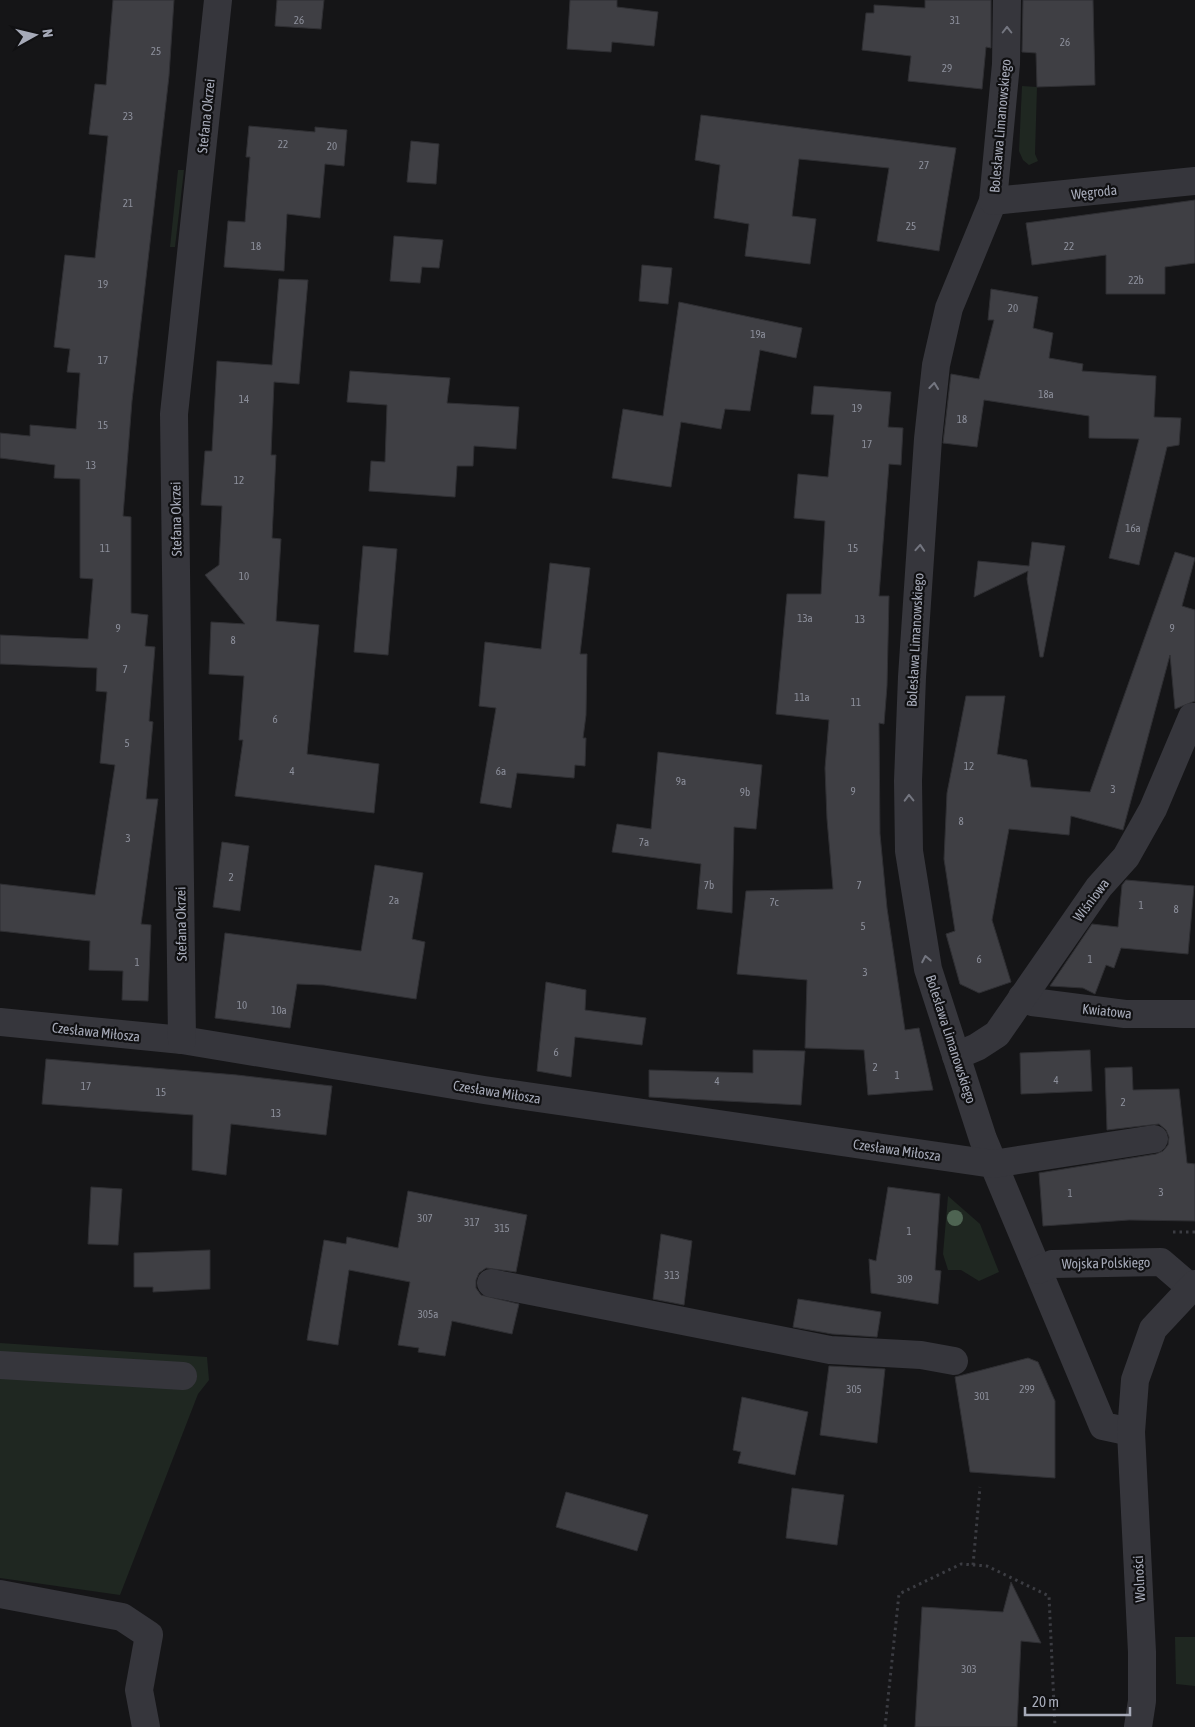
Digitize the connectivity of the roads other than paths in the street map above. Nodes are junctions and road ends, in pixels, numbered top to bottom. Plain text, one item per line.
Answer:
1 (218, 0) edge
2 (1007, 0) edge
3 (1195, 181) edge
4 (993, 201) junction
5 (1194, 717) edge
6 (1022, 997) junction
7 (1195, 1014) edge
8 (0, 1022) edge
9 (182, 1040) junction
10 (956, 1056) junction
11 (1154, 1139) dead end
12 (993, 1164) junction
13 (1038, 1270) junction
14 (491, 1283) dead end
15 (1192, 1286) edge
16 (954, 1361) dead end
17 (0, 1365) edge
18 (184, 1376) dead end
19 (1131, 1432) junction
20 (0, 1594) edge
21 (146, 1727) edge
22 (1138, 1727) edge

1 - 9 street, Stefana Okrzei
4 -> 2 street, Bolesława Limanowskiego
3 - 4 street, Węgroda
10 -> 4 street, Bolesława Limanowskiego
5 - 6 street, Wiśniowa
6 - 7 street, Kwiatowa
6 - 10 street, Wiśniowa
8 - 9 street, Czesława Miłosza
9 - 12 street, Czesława Miłosza
10 - 12 street, Bolesława Limanowskiego
11 - 12 street, Czesława Miłosza
12 - 13 street, Bolesława Limanowskiego
13 - 15 street, Wojska Polskiego
13 - 19 street
14 - 16 street
15 - 19 street, Wolności
17 - 18 street
19 - 22 street, Wolności
20 - 21 street

